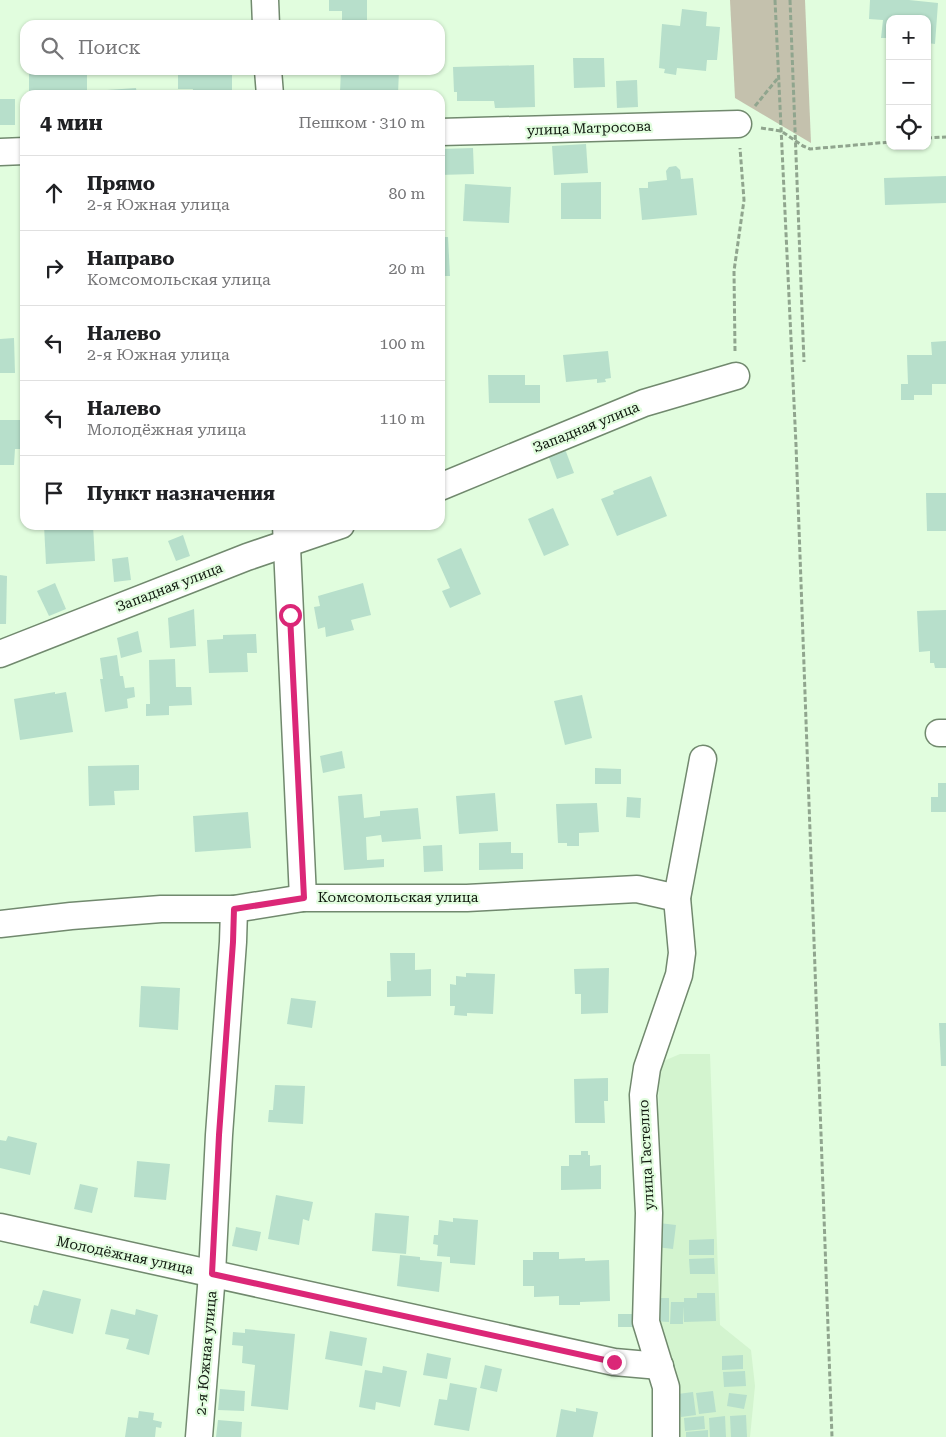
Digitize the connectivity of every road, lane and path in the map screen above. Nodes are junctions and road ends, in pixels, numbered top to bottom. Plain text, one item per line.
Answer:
1 (265, 0) edge
2 (775, 0) edge
3 (790, 0) edge
4 (266, 20) edge
5 (268, 75) edge
6 (779, 78) junction
7 (270, 90) edge
8 (738, 124) junction
9 (781, 131) junction
10 (445, 132) edge
11 (946, 136) edge
12 (931, 138) edge
13 (796, 141) junction
14 (886, 142) edge
15 (20, 151) edge
16 (0, 152) edge
17 (804, 362) dead end
18 (736, 376) joint
19 (445, 485) edge
20 (313, 530) edge
21 (286, 535) edge
22 (0, 654) edge
23 (703, 759) dead end
24 (304, 898) junction
25 (677, 898) junction
26 (234, 909) junction
27 (0, 924) edge
28 (0, 1227) edge
29 (212, 1274) junction
30 (660, 1366) junction
31 (199, 1437) edge
32 (666, 1437) edge
33 (832, 1437) edge

1 - 4 street
2 - 6 path
3 - 13 path
5 - 7 street
6 - 8 path
6 - 9 path
8 - 9 path
8 - 10 street, улица Матросова
8 - 18 path
9 - 13 path
9 - 33 path
11 - 12 path
13 - 14 path
13 - 17 path
15 - 16 street
18 - 19 street, Западная улица
20 - 21 street, Западная улица
21 - 22 street, Западная улица
21 - 24 street
23 - 25 street, улица Гастелло
24 - 25 street, Комсомольская улица
24 - 26 street, Комсомольская улица
25 - 30 street, улица Гастелло
26 - 27 street, Комсомольская улица
26 - 29 street, 2-я Южная улица
28 - 29 street, Молодёжная улица
29 - 30 street, Молодёжная улица
29 - 31 street, 2-я Южная улица
30 - 32 street, улица Гастелло

